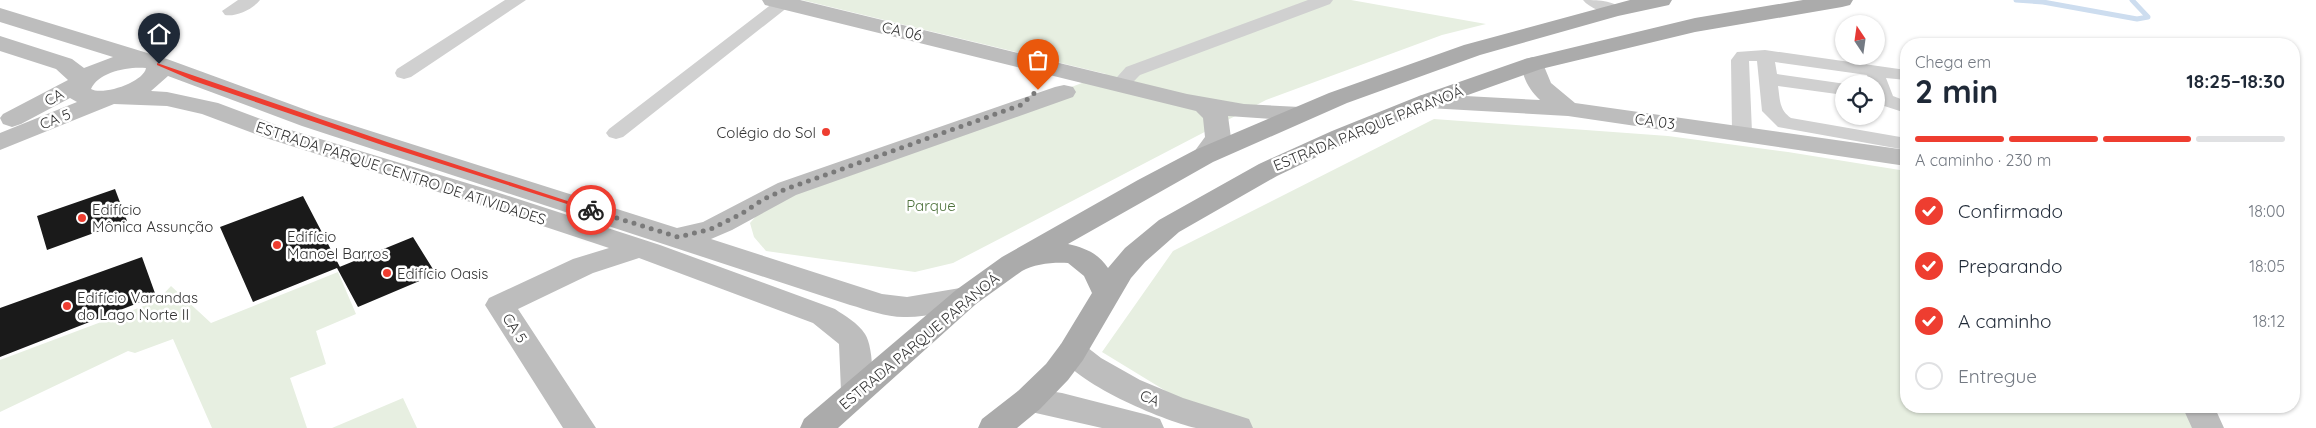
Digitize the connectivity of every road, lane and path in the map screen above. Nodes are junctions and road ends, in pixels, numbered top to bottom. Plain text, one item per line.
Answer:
1 (251, 0) edge
2 (517, 0) edge
3 (1324, 0) edge
4 (1661, 0) edge
5 (1842, 0) edge
6 (787, 2) edge
7 (1603, 5) edge
8 (231, 11) dead end
9 (0, 15) edge
10 (0, 43) edge
11 (1765, 55) junction
12 (152, 62) junction
13 (1533, 64) junction
14 (1874, 69) junction
15 (404, 73) dead end
16 (1900, 74) edge
17 (1875, 75) edge
18 (1054, 77) junction
19 (1770, 79) junction
20 (82, 81) junction
21 (1118, 85) junction
22 (1835, 88) edge
23 (114, 97) junction
24 (1885, 99) edge
25 (1428, 101) junction
26 (1203, 104) junction
27 (1900, 106) edge
28 (1568, 109) junction
29 (1300, 114) junction
30 (0, 125) edge
31 (1742, 132) junction
32 (616, 133) dead end
33 (0, 142) edge
34 (1900, 143) edge
35 (1204, 156) junction
36 (1900, 157) edge
37 (741, 214) junction
38 (678, 237) junction
39 (604, 239) junction
40 (638, 249) junction
41 (757, 264) junction
42 (1012, 264) junction
43 (583, 266) junction
44 (1107, 293) junction
45 (966, 297) junction
46 (1072, 352) junction
47 (857, 391) junction
48 (1029, 400) junction
49 (2201, 413) edge
50 (818, 427) edge
51 (580, 428) edge
52 (994, 428) edge
53 (1148, 428) edge
54 (1237, 428) edge
55 (2208, 428) edge

1 - 8 street
2 - 15 street
3 - 21 street
4 - 7 main road, ESTRADA PARQUE PARANOÁ
5 - 13 main road, ESTRADA PARQUE PARANOÁ
6 - 18 main road, CA 06
6 - 32 street
7 - 29 main road, ESTRADA PARQUE PARANOÁ
9 - 12 main road, ESTRADA PARQUE CENTRO DE ATIVIDADES
10 - 20 main road
11 - 14 street
11 - 19 street
11 - 31 street
12 - 20 main road, CA
12 - 23 main road, CA 5
12 - 38 main road, ESTRADA PARQUE CENTRO DE ATIVIDADES
13 - 25 main road, ESTRADA PARQUE PARANOÁ
13 - 28 main road, CA 03
14 - 16 street
14 - 17 street
18 - 21 main road, CA 06
18 - 37 main road
19 - 22 street
19 - 34 street
20 - 23 main road, ESTRADA PARQUE CENTRO DE ATIVIDADES
20 - 30 main road, CA
21 - 26 main road, CA 06
23 - 33 main road, CA 5
23 - 39 main road, ESTRADA PARQUE CENTRO DE ATIVIDADES
24 - 27 street
25 - 28 main road, CA 03
25 - 44 main road, ESTRADA PARQUE PARANOÁ
26 - 29 main road, CA 06
26 - 35 main road
28 - 31 main road, CA 03
29 - 35 main road, ESTRADA PARQUE PARANOÁ
31 - 36 main road, CA 03
35 - 42 main road, ESTRADA PARQUE PARANOÁ
37 - 38 main road
37 - 41 main road
38 - 41 main road, ESTRADA PARQUE CENTRO DE ATIVIDADES
39 - 40 main road, ESTRADA PARQUE CENTRO DE ATIVIDADES
39 - 43 main road, CA 5
40 - 43 main road, CA 5
40 - 47 main road, ESTRADA PARQUE CENTRO DE ATIVIDADES
41 - 45 main road, ESTRADA PARQUE CENTRO DE ATIVIDADES
42 - 44 main road
42 - 45 main road, ESTRADA PARQUE PARANOÁ
43 - 51 main road, CA 5
44 - 46 main road, ESTRADA PARQUE PARANOÁ
45 - 47 main road, ESTRADA PARQUE PARANOÁ
46 - 48 main road, ESTRADA PARQUE PARANOÁ
46 - 54 main road, CA
47 - 50 main road, ESTRADA PARQUE PARANOÁ
48 - 52 main road, ESTRADA PARQUE PARANOÁ
48 - 53 main road, CA
49 - 55 main road

